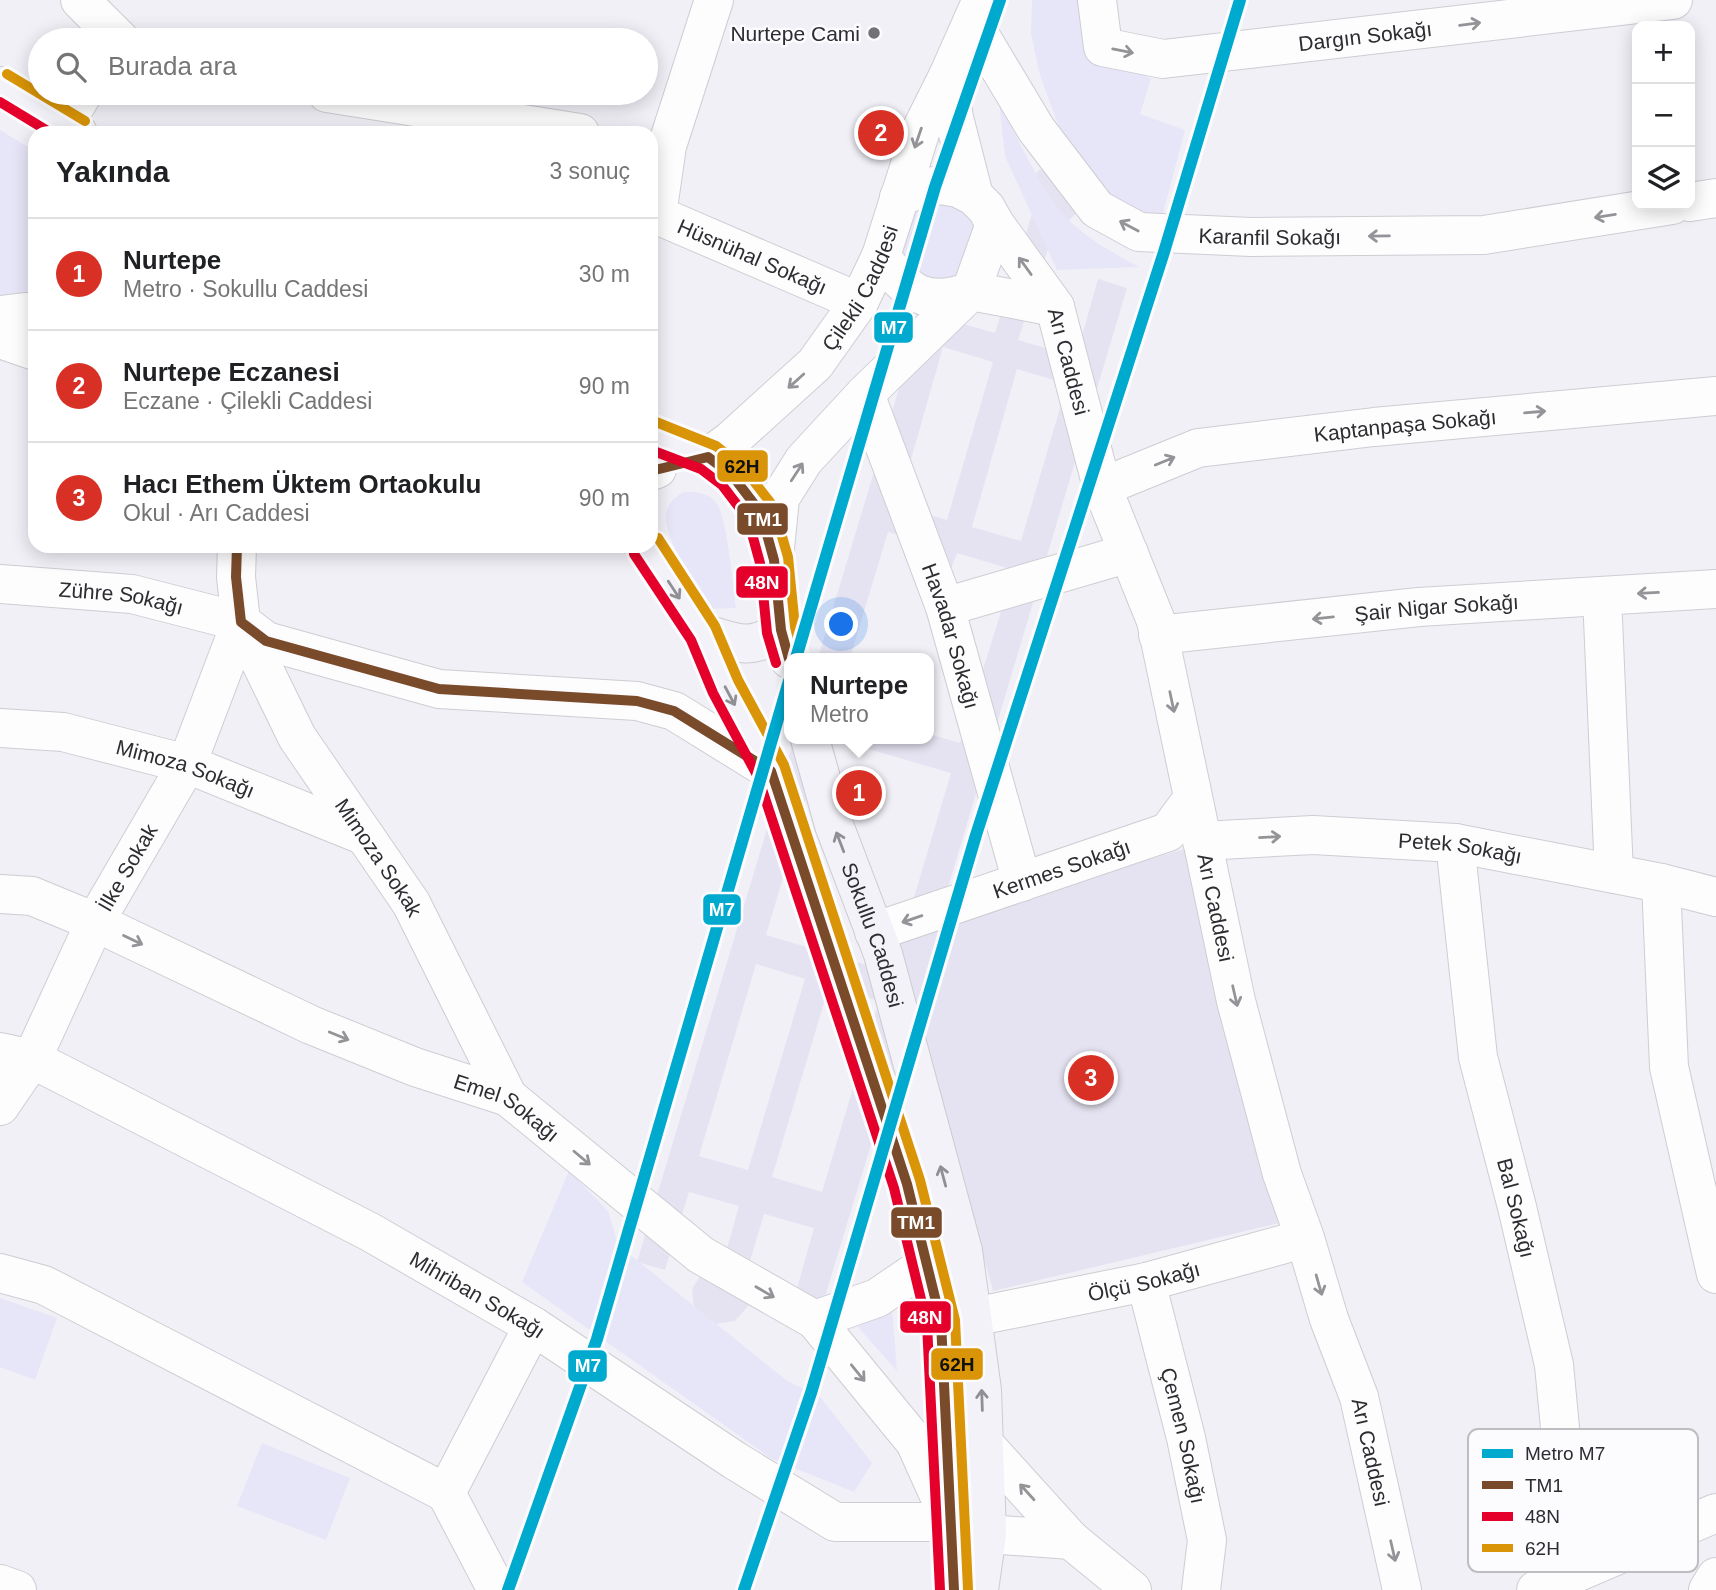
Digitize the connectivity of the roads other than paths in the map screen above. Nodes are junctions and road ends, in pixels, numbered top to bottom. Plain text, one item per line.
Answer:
1 (80, 0) edge
2 (714, 0) edge
3 (1097, 0) edge
4 (1673, 0) edge
5 (977, 11) edge
6 (107, 28) edge
7 (948, 76) junction
8 (0, 86) edge
9 (28, 103) edge
10 (31, 105) edge
11 (79, 105) edge
12 (403, 105) edge
13 (66, 126) edge
14 (72, 126) edge
15 (536, 126) edge
16 (659, 145) edge
17 (658, 180) edge
18 (899, 197) junction
19 (1716, 198) edge
20 (1695, 201) edge
21 (984, 210) junction
22 (1641, 210) edge
23 (658, 215) edge
24 (881, 256) junction
25 (971, 291) junction
26 (859, 302) junction
27 (1055, 307) junction
28 (28, 312) edge
29 (0, 315) edge
30 (0, 339) edge
31 (28, 349) edge
32 (865, 394) junction
33 (1716, 396) edge
34 (708, 457) junction
35 (658, 458) edge
36 (1102, 487) junction
37 (237, 553) edge
38 (651, 553) edge
39 (1129, 553) junction
40 (774, 559) junction
41 (0, 584) edge
42 (1716, 589) edge
43 (1602, 596) junction
44 (945, 607) junction
45 (241, 622) junction
46 (703, 633) junction
47 (1158, 635) junction
48 (785, 645) edge
49 (0, 728) edge
50 (811, 744) edge
51 (187, 764) junction
52 (771, 771) junction
53 (1193, 798) junction
54 (365, 836) junction
55 (1202, 841) junction
56 (1455, 843) junction
57 (1614, 874) junction
58 (1022, 882) junction
59 (1661, 883) junction
60 (0, 894) edge
61 (1716, 897) edge
62 (95, 922) junction
63 (874, 932) junction
64 (16, 1055) edge
65 (508, 1097) junction
66 (0, 1106) edge
67 (957, 1226) junction
68 (1292, 1242) dead end
69 (927, 1264) junction
70 (0, 1273) edge
71 (1716, 1274) edge
72 (1146, 1282) junction
73 (993, 1313) dead end
74 (815, 1320) junction
75 (533, 1326) junction
76 (1560, 1429) edge
77 (984, 1444) junction
78 (446, 1493) junction
79 (1716, 1513) edge
80 (1698, 1521) edge
81 (951, 1522) junction
82 (987, 1534) junction
83 (1071, 1540) junction
84 (1574, 1573) edge
85 (1716, 1577) edge
86 (0, 1584) edge
87 (17, 1590) edge
88 (497, 1590) edge
89 (954, 1590) edge
90 (979, 1590) edge
91 (1132, 1590) edge
92 (1201, 1590) edge
93 (1402, 1590) edge
94 (1536, 1590) edge
95 (1708, 1590) edge

1 - 6 street
2 - 16 street, Hüsnühal Sokağı
3 -> 4 street, Dargın Sokağı
5 - 7 street, Çilekli Caddesi
22 -> 5 street, Karanfil Sokağı
7 -> 18 street, Çilekli Caddesi
7 - 21 street
8 - 9 main road
10 - 13 main road
11 - 14 street
12 - 15 street
16 - 17 street, Hüsnühal Sokağı
18 - 21 street
18 - 24 street, Çilekli Caddesi
19 - 20 street
21 - 25 street
27 -> 21 street
23 - 26 street, Hüsnühal Sokağı
24 - 25 street
24 - 26 street, Çilekli Caddesi
25 - 27 street, Arı Caddesi
25 - 32 street
26 -> 34 street, Çilekli Caddesi
27 - 36 street, Arı Caddesi
28 - 29 street
30 - 31 street
40 -> 32 street
32 - 44 street, Havadar Sokağı
36 -> 33 street, Kaptanpaşa Sokağı
34 - 35 main road
34 - 40 main road
36 - 39 street, Arı Caddesi
37 - 45 street
38 -> 46 main road, Sokullu Caddesi
39 - 44 street
39 - 47 street, Arı Caddesi
40 - 48 main road
41 - 45 street, Zühre Sokağı
42 -> 43 street, Şair Nigar Sokağı
43 -> 47 street, Şair Nigar Sokağı
43 - 57 street
44 - 58 street, Havadar Sokağı
45 - 51 street, İlke Sokak
45 - 52 street
45 - 54 street, Mimoza Sokak
46 - 48 main road
46 -> 52 main road, Sokullu Caddesi
47 -> 53 street, Arı Caddesi
49 - 51 street, Mimoza Sokağı
63 -> 50 main road, Sokullu Caddesi
51 - 54 street, Mimoza Sokağı
51 - 62 street, İlke Sokak
52 - 69 main road, Sokullu Caddesi
53 - 55 street, Arı Caddesi
53 - 58 street, Kermes Sokağı
54 - 65 street, Mimoza Sokak
55 -> 56 street, Petek Sokağı
55 -> 93 street, Arı Caddesi
56 - 57 street, Petek Sokağı
56 - 76 street, Bal Sokağı
57 - 59 street, Petek Sokağı
58 -> 63 street, Kermes Sokağı
59 - 61 street, Petek Sokağı
59 - 71 street
60 - 62 street, Emel Sokağı
62 - 64 street, İlke Sokak
62 -> 65 street, Emel Sokağı
67 -> 63 main road, Sokullu Caddesi
64 - 66 street, İlke Sokak
64 - 75 street, Mihriban Sokağı
65 -> 74 street, Emel Sokağı
67 - 69 street
77 -> 67 main road, Sokullu Caddesi
68 - 72 street, Ölçü Sokağı
69 - 74 street
69 - 81 main road, Sokullu Caddesi
70 - 78 street
72 - 73 street, Ölçü Sokağı
72 - 92 street, Çemen Sokağı
74 -> 81 street
75 - 78 street
75 - 81 street, Mihriban Sokağı
77 - 82 main road, Sokullu Caddesi
83 -> 77 street
78 - 88 street
79 - 80 street
81 - 89 main road, Sokullu Caddesi
82 - 83 street
82 - 90 main road, Sokullu Caddesi
83 - 91 street
84 - 94 street
85 - 95 street
86 - 87 street

